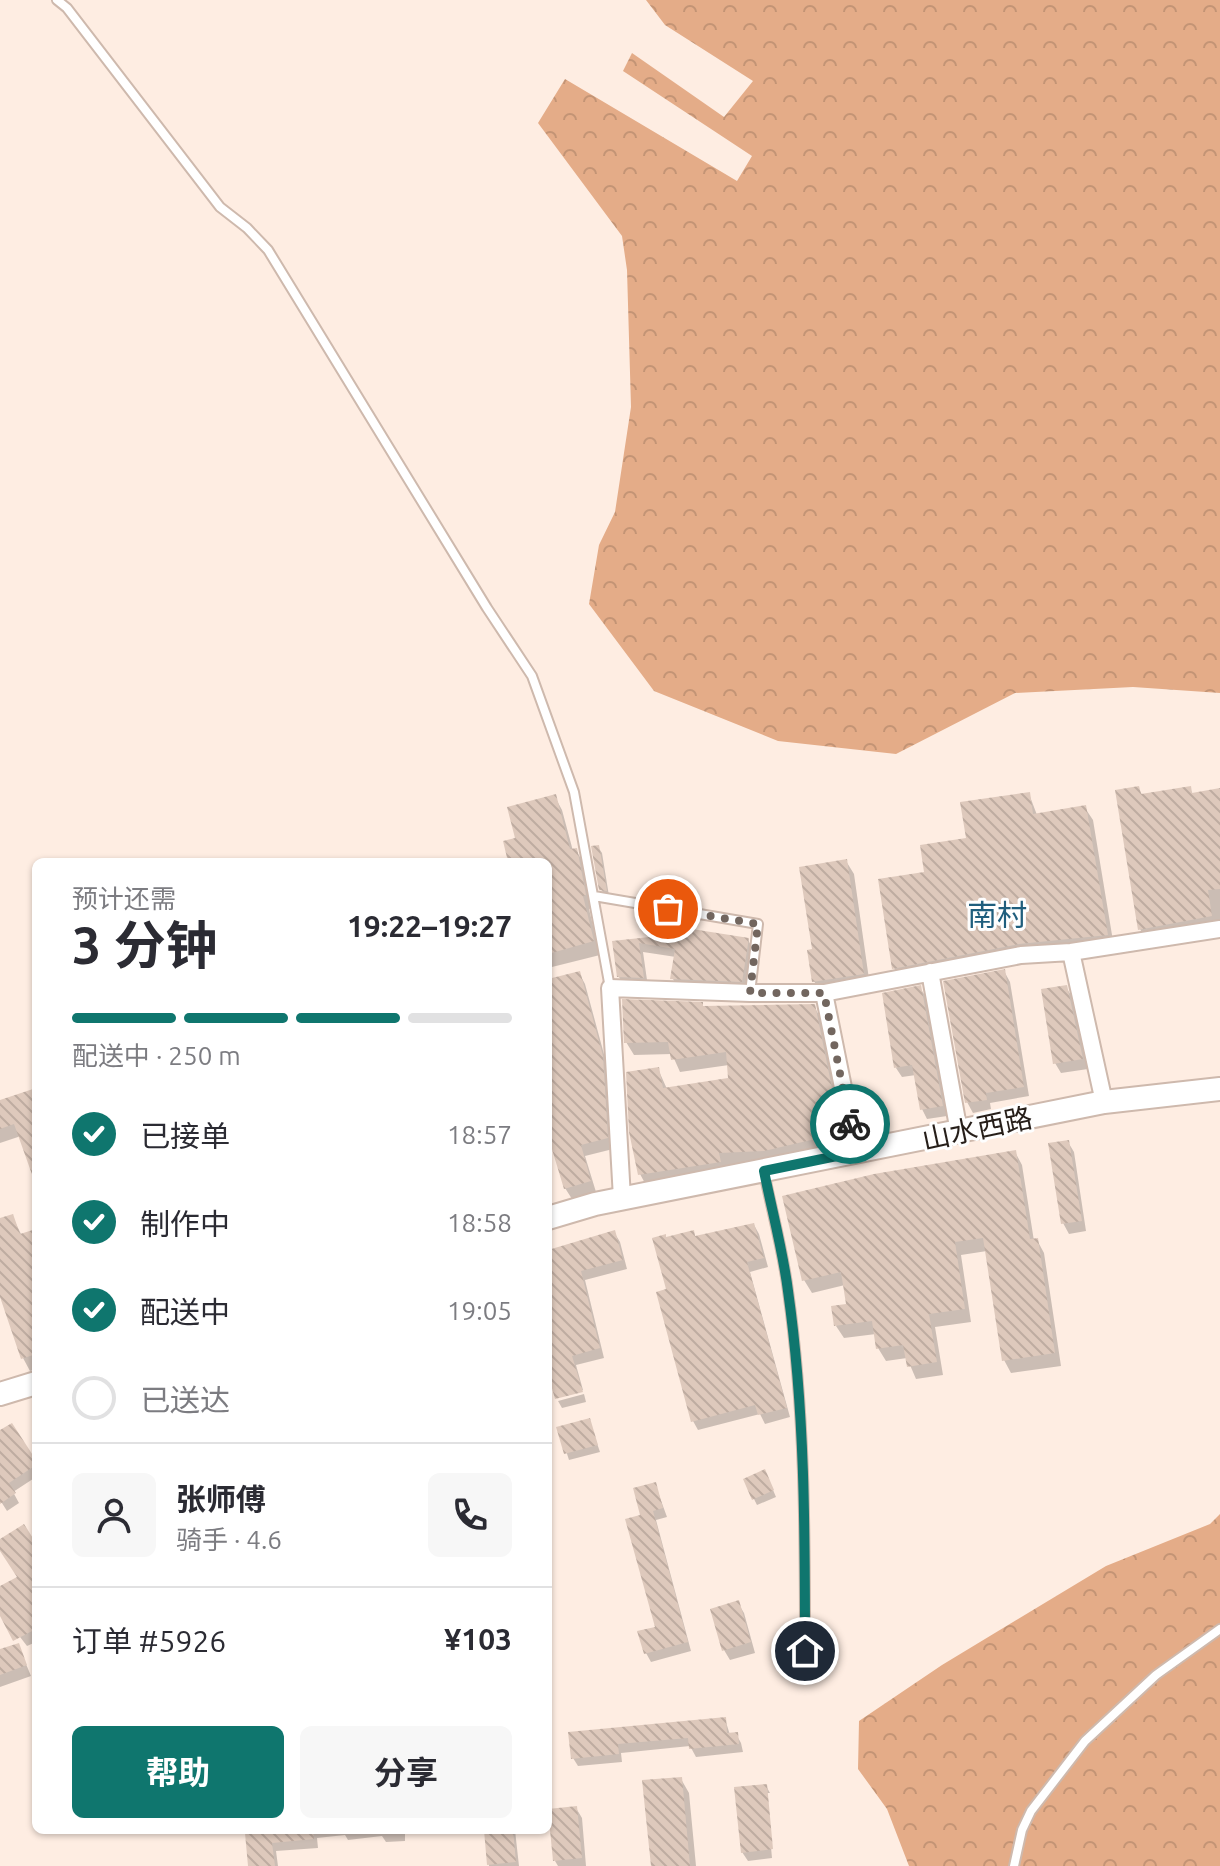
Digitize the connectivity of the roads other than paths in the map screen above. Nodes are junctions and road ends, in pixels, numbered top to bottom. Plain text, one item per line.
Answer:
1 (57, 0) edge
2 (594, 896) junction
3 (1220, 929) edge
4 (1071, 952) junction
5 (930, 972) junction
6 (610, 988) junction
7 (750, 993) junction
8 (824, 993) junction
9 (1220, 1089) edge
10 (1104, 1102) junction
11 (959, 1132) junction
12 (856, 1152) junction
13 (764, 1171) junction
14 (622, 1198) junction
15 (552, 1217) edge
16 (32, 1384) edge
17 (0, 1394) edge
18 (1220, 1629) edge
19 (805, 1651) dead end
20 (1014, 1866) edge

1 - 2 lane
2 - 6 lane
2 - 7 lane
3 - 4 street
4 - 5 street
4 - 10 street
5 - 8 street
5 - 11 street
6 - 7 street
6 - 14 street
7 - 8 street
8 - 12 street
9 - 10 street, 山水西路
10 - 11 street, 山水西路
11 - 12 street, 山水西路
12 - 13 street, 山水西路
13 - 14 street, 山水西路
13 - 19 lane
14 - 15 street, 山水西路
16 - 17 street
18 - 20 lane

